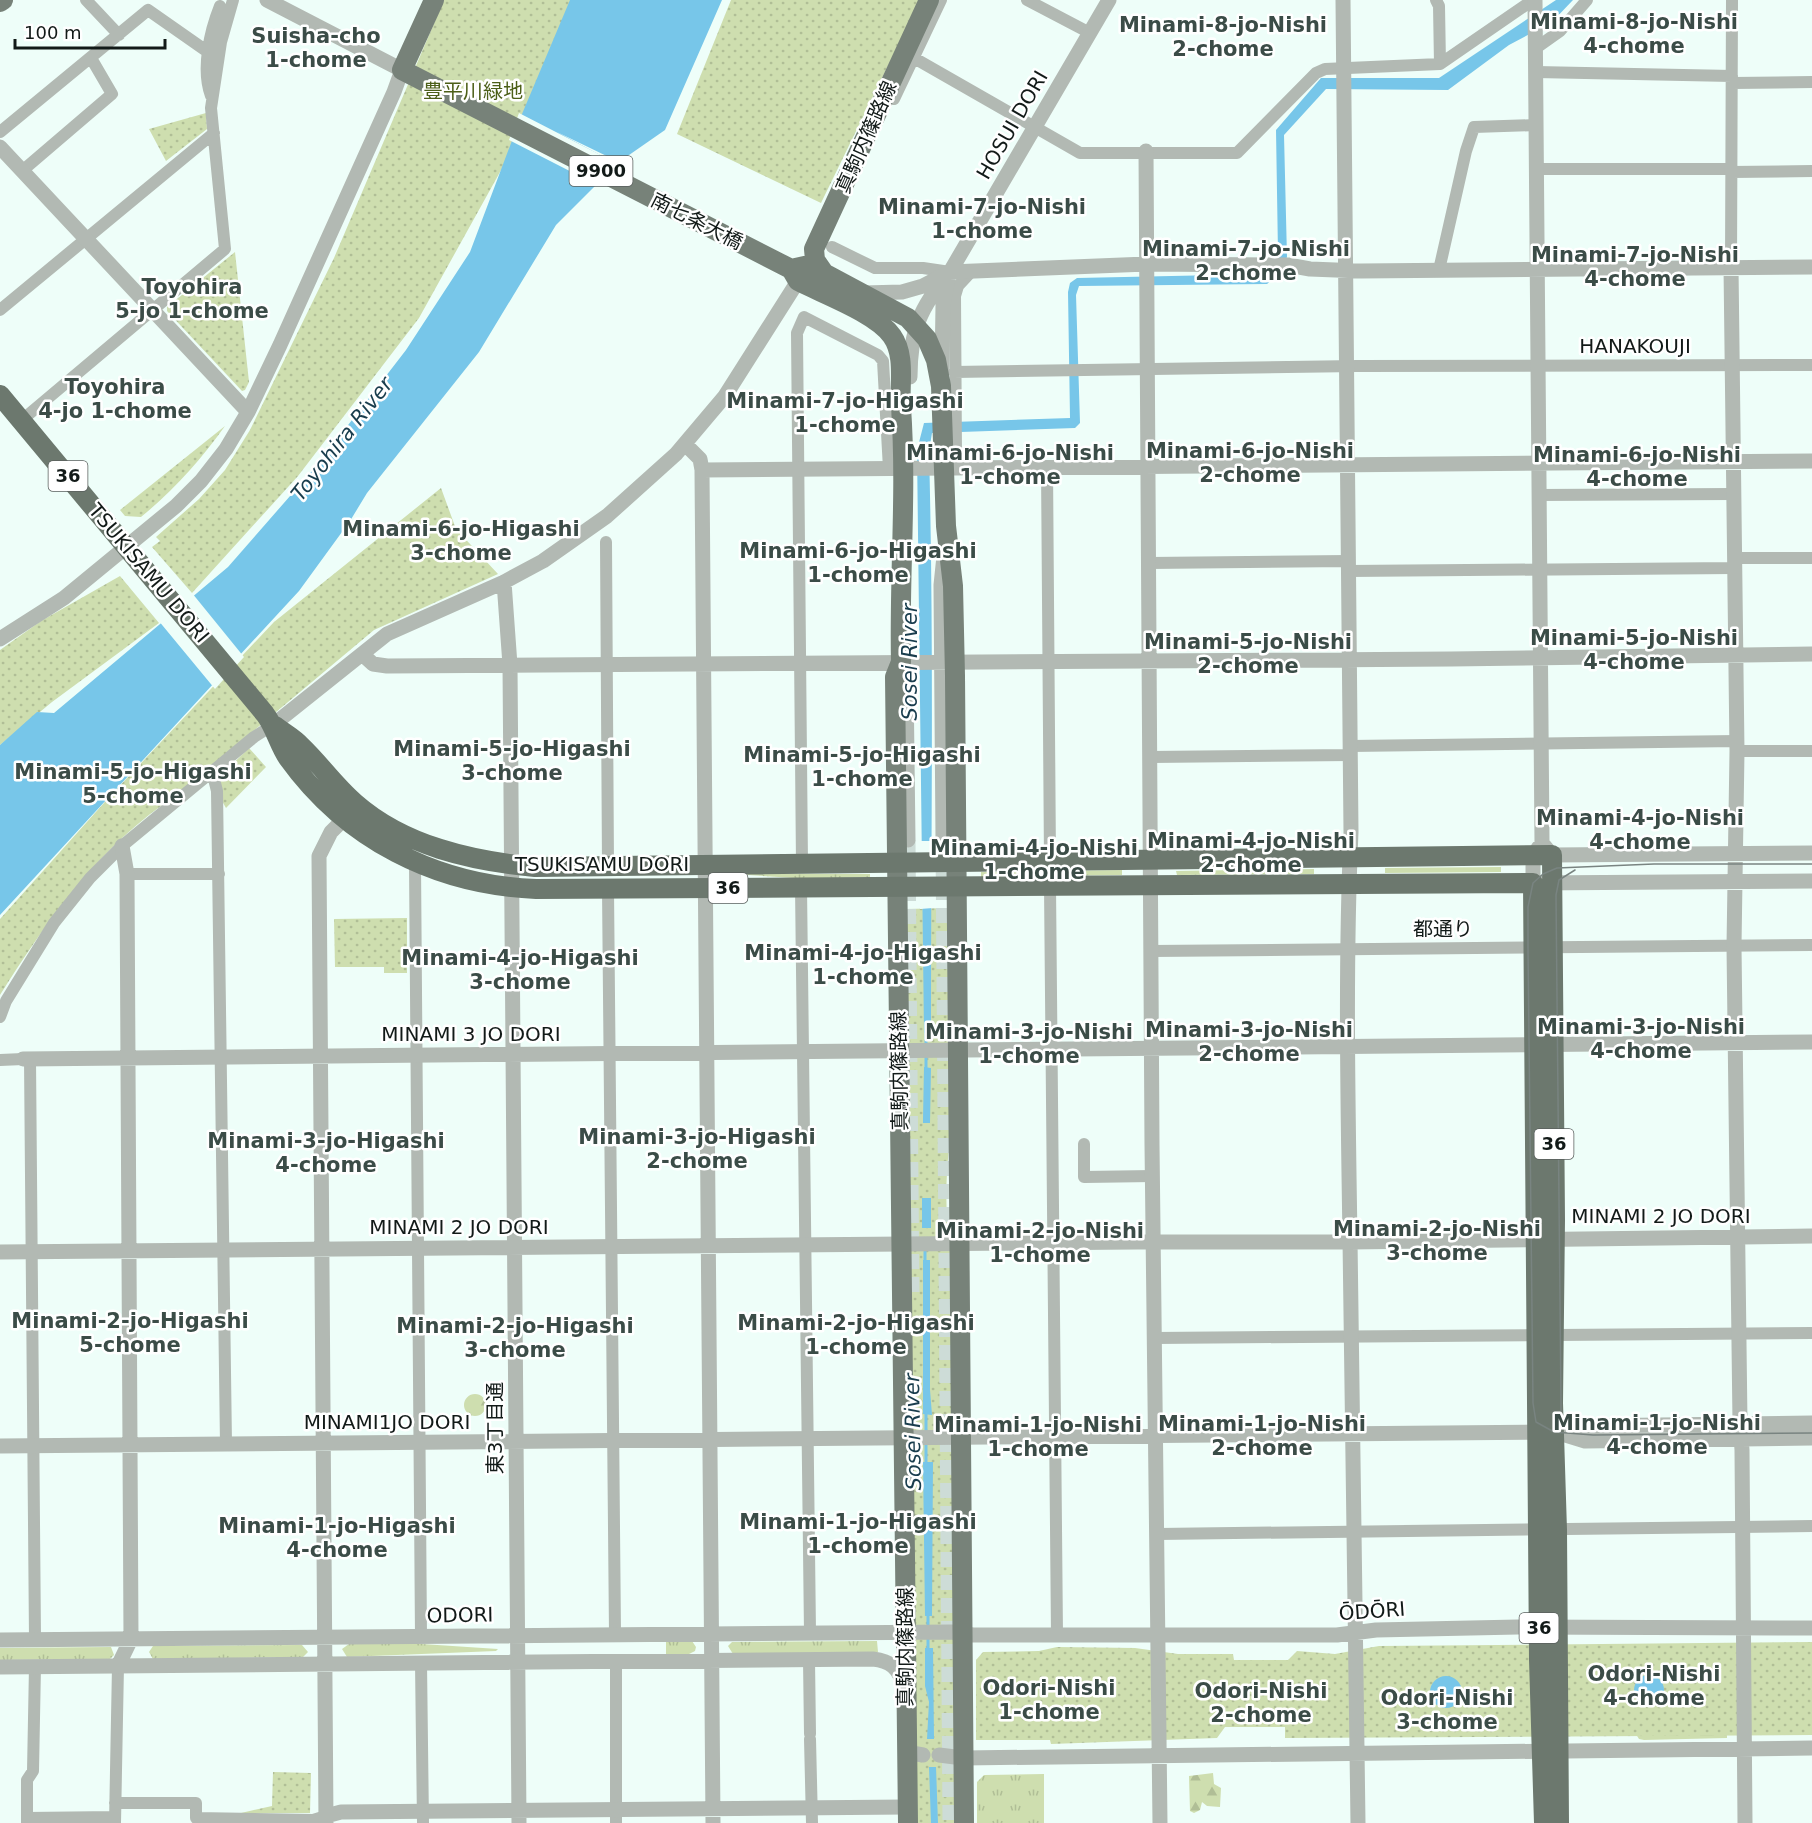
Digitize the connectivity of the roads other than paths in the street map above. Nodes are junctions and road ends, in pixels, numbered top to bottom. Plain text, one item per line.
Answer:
1 (86, 0) edge
2 (233, 0) edge
3 (267, 0) edge
4 (434, 0) edge
5 (929, 0) edge
6 (941, 0) edge
7 (1027, 0) edge
8 (1342, 0) edge
9 (1436, 0) edge
10 (1534, 0) edge
11 (1587, 0) edge
12 (1732, 0) edge
13 (1104, 2) edge
14 (220, 6) dead end
15 (1090, 33) junction
16 (119, 35) junction
17 (1536, 48) junction
18 (208, 52) junction
19 (91, 58) junction
20 (914, 58) junction
21 (1440, 64) junction
22 (399, 68) junction
23 (1536, 72) junction
24 (1343, 77) junction
25 (1732, 79) junction
26 (1812, 82) edge
27 (212, 100) junction
28 (883, 120) dead end
29 (1536, 125) junction
30 (1035, 127) junction
31 (0, 132) edge
32 (214, 133) junction
33 (1, 150) edge
34 (1146, 151) junction
35 (1536, 169) junction
36 (22, 171) junction
37 (1731, 171) junction
38 (1812, 171) edge
39 (85, 239) junction
40 (832, 247) dead end
41 (1731, 267) junction
42 (1812, 267) edge
43 (1537, 269) junction
44 (1439, 270) junction
45 (1345, 271) junction
46 (950, 272) junction
47 (971, 272) junction
48 (824, 273) junction
49 (1147, 274) junction
50 (795, 275) junction
51 (864, 293) junction
52 (0, 310) edge
53 (153, 311) junction
54 (916, 325) junction
55 (1812, 365) edge
56 (1538, 366) junction
57 (1731, 366) junction
58 (1346, 367) junction
59 (1148, 369) junction
60 (947, 379) junction
61 (0, 395) edge
62 (248, 412) junction
63 (22, 420) junction
64 (904, 436) junction
65 (685, 444) junction
66 (1732, 461) junction
67 (1812, 461) edge
68 (1539, 463) junction
69 (1347, 464) junction
70 (1148, 466) junction
71 (1047, 467) junction
72 (798, 469) junction
73 (917, 469) junction
74 (702, 470) junction
75 (1733, 494) junction
76 (1539, 495) junction
77 (606, 542) dead end
78 (131, 552) junction
79 (1812, 558) edge
80 (1149, 563) junction
81 (1734, 563) junction
82 (1348, 566) junction
83 (1540, 568) junction
84 (504, 582) junction
85 (0, 639) edge
86 (362, 654) junction
87 (1812, 654) edge
88 (1735, 655) junction
89 (1541, 658) junction
90 (1150, 660) junction
91 (1348, 660) junction
92 (1049, 661) junction
93 (929, 662) junction
94 (800, 663) junction
95 (703, 664) junction
96 (510, 665) junction
97 (607, 665) junction
98 (269, 719) junction
99 (1541, 744) junction
100 (1737, 746) junction
101 (1350, 750) junction
102 (1812, 751) edge
103 (1151, 757) junction
104 (212, 771) junction
105 (345, 818) junction
106 (943, 839) tunnel mouth
107 (908, 840) tunnel mouth
108 (122, 846) junction
109 (1542, 851) junction
110 (1812, 853) edge
111 (1736, 854) junction
112 (1350, 858) junction
113 (1151, 860) junction
114 (1050, 861) junction
115 (956, 862) junction
116 (415, 863) junction
117 (897, 863) junction
118 (802, 864) junction
119 (512, 865) junction
120 (705, 865) junction
121 (608, 866) junction
122 (127, 874) junction
123 (219, 874) junction
124 (1812, 881) edge
125 (1735, 882) junction
126 (1543, 883) junction
127 (1349, 884) junction
128 (1150, 885) junction
129 (956, 886) junction
130 (1050, 886) junction
131 (801, 887) junction
132 (897, 887) junction
133 (512, 888) junction
134 (705, 888) junction
135 (608, 889) junction
136 (1812, 945) edge
137 (1734, 946) junction
138 (1348, 948) junction
139 (1543, 948) junction
140 (1151, 951) junction
141 (0, 1017) edge
142 (1812, 1042) edge
143 (1735, 1043) junction
144 (1544, 1045) junction
145 (1348, 1046) junction
146 (1152, 1048) junction
147 (1051, 1049) junction
148 (958, 1050) junction
149 (803, 1051) junction
150 (899, 1051) junction
151 (707, 1052) junction
152 (609, 1053) junction
153 (513, 1054) junction
154 (416, 1055) junction
155 (320, 1056) junction
156 (223, 1057) junction
157 (126, 1058) junction
158 (26, 1059) junction
159 (0, 1060) edge
160 (1084, 1144) dead end
161 (1153, 1176) junction
162 (1812, 1236) edge
163 (1737, 1237) junction
164 (1544, 1239) junction
165 (1153, 1242) junction
166 (1350, 1242) junction
167 (1053, 1243) junction
168 (918, 1244) junction
169 (958, 1244) junction
170 (805, 1245) junction
171 (708, 1246) junction
172 (611, 1247) junction
173 (515, 1248) junction
174 (321, 1249) junction
175 (418, 1249) junction
176 (225, 1250) junction
177 (129, 1251) junction
178 (0, 1252) edge
179 (32, 1252) junction
180 (1812, 1333) edge
181 (1738, 1334) junction
182 (1545, 1335) junction
183 (1351, 1337) junction
184 (1155, 1338) junction
185 (1812, 1423) edge
186 (1741, 1431) junction
187 (1546, 1432) junction
188 (1354, 1434) junction
189 (1055, 1436) junction
190 (1157, 1436) junction
191 (911, 1438) junction
192 (959, 1438) junction
193 (1812, 1438) edge
194 (806, 1439) junction
195 (710, 1440) junction
196 (613, 1441) junction
197 (420, 1442) junction
198 (516, 1442) junction
199 (323, 1443) junction
200 (130, 1444) junction
201 (226, 1444) junction
202 (33, 1445) junction
203 (0, 1446) edge
204 (1743, 1527) junction
205 (1812, 1527) edge
206 (1548, 1530) junction
207 (1356, 1532) junction
208 (1158, 1534) junction
209 (1549, 1628) junction
210 (1812, 1628) edge
211 (1744, 1629) junction
212 (921, 1632) junction
213 (1357, 1632) junction
214 (711, 1633) junction
215 (810, 1633) junction
216 (615, 1634) junction
217 (962, 1634) junction
218 (518, 1635) junction
219 (1057, 1635) junction
220 (1158, 1635) junction
221 (421, 1636) junction
222 (324, 1637) junction
223 (35, 1639) junction
224 (131, 1639) junction
225 (0, 1640) edge
226 (712, 1660) junction
227 (809, 1660) junction
228 (518, 1662) junction
229 (616, 1662) junction
230 (324, 1664) junction
231 (421, 1664) junction
232 (35, 1666) junction
233 (118, 1666) junction
234 (0, 1667) edge
235 (904, 1685) junction
236 (1812, 1748) edge
237 (1745, 1749) junction
238 (1550, 1750) junction
239 (914, 1754) junction
240 (1357, 1754) junction
241 (939, 1755) joint
242 (1159, 1755) junction
243 (963, 1758) junction
244 (115, 1803) junction
245 (812, 1815) edge
246 (908, 1815) edge
247 (616, 1816) edge
248 (712, 1816) edge
249 (423, 1817) edge
250 (519, 1817) edge
251 (27, 1820) edge
252 (115, 1820) edge
253 (326, 1820) edge
254 (964, 1823) edge
255 (1160, 1823) edge
256 (1358, 1823) edge
257 (1544, 1823) edge
258 (1559, 1823) edge
259 (1745, 1823) edge

1 - 16 street
2 - 27 street
3 - 22 street
4 - 22 main road
5 - 48 main road, 真駒内篠路線
6 - 20 street
7 - 15 street
8 - 24 street
9 - 21 street
10 - 17 street
10 - 21 street
11 - 17 street
12 - 25 street
13 - 15 street, HOSUI DORI
14 - 18 street
15 - 30 street, HOSUI DORI
16 - 18 street
16 - 19 street
17 - 23 street
18 - 27 street
19 - 31 street
19 - 36 street
20 - 28 street
20 - 30 street
21 - 24 street
22 - 50 main road, 南七条大橋 / 9900
22 - 62 street
23 - 25 street
23 - 29 street
24 - 34 street
24 - 45 street
25 - 26 street
25 - 37 street
27 - 32 street
29 - 35 street
29 - 44 street
30 - 34 street
30 - 46 street, HOSUI DORI
32 - 39 street
32 - 53 street
33 - 36 street
34 - 49 street
35 - 37 street
35 - 43 street
36 - 39 street
37 - 38 street
37 - 41 street
39 - 52 street
39 - 53 street
40 - 46 street
41 - 42 street
41 - 43 street
41 - 57 street
43 - 44 street
43 - 56 street
44 - 45 street
45 - 49 street
45 - 58 street
46 - 47 street
46 - 51 street
46 - 54 street
46 - 60 street
47 - 49 street
47 - 60 street
48 - 50 main road, 真駒内篠路線 / 9900
48 - 51 main road, 真駒内篠路線 / 9900
49 - 59 street
50 - 64 main road, 真駒内篠路線 / 9900
50 - 65 street
51 - 54 main road, 真駒内篠路線 / 9900
53 - 62 street
53 - 63 street
54 - 60 main road, 真駒内篠路線 / 9900
54 - 64 street
55 - 57 street, HANAKOUJI
56 - 57 street, HANAKOUJI
56 - 58 street, HANAKOUJI
56 - 68 street
57 - 66 street
58 - 59 street, HANAKOUJI
58 - 69 street
59 - 60 street, HANAKOUJI
59 - 70 street
60 - 73 main road, 真駒内篠路線 / 9900
61 - 63 highway, TSUKISAMU DORI / 36
62 - 78 street
63 - 78 highway, TSUKISAMU DORI / 36
64 - 73 main road, 真駒内篠路線 / 9900
65 - 74 street
65 - 84 street
66 - 67 street
66 - 68 street
66 - 75 street
68 - 69 street
68 - 76 street
69 - 70 street
69 - 82 street
70 - 71 street
70 - 80 street
71 - 73 street
71 - 92 street
72 - 73 street
72 - 73 street
72 - 74 street
72 - 94 street
73 - 93 main road, 真駒内篠路線 / 9900
73 - 93 main road, 真駒内篠路線 / 9900
74 - 95 street
75 - 76 street
75 - 81 street
76 - 83 street
77 - 97 street
78 - 85 street
78 - 98 highway, TSUKISAMU DORI / 36
79 - 81 street
80 - 82 street
80 - 90 street
81 - 83 street
81 - 88 street
82 - 83 street
82 - 91 street
83 - 89 street
84 - 86 street
84 - 96 street, 東3丁目通
86 - 96 street
86 - 98 street
87 - 88 street
88 - 89 street
88 - 100 street
89 - 91 street
89 - 99 street
90 - 91 street
90 - 92 street
90 - 103 street
91 - 101 street
92 - 93 street
92 - 114 street
93 - 94 street
93 - 106 street
93 - 107 street
93 - 115 main road, 真駒内篠路線 / 9900
93 - 117 main road, 真駒内篠路線 / 9900
94 - 95 street
94 - 118 street
95 - 97 street
95 - 120 street
96 - 97 street
96 - 119 street, 東3丁目通
97 - 121 street
98 - 104 street
98 - 105 highway, TSUKISAMU DORI / 36
98 - 119 highway, TSUKISAMU DORI / 36
99 - 100 street
99 - 101 street
99 - 109 street
100 - 102 street
100 - 111 street
101 - 103 street
101 - 112 street
103 - 113 street
104 - 108 street
104 - 123 street
105 - 116 highway, TSUKISAMU DORI / 36
105 - 155 street
108 - 122 street
108 - 141 street
109 - 111 street
109 - 112 highway, TSUKISAMU DORI / 36
109 - 126 highway, 36
110 - 111 street
111 - 125 street
112 - 113 highway, TSUKISAMU DORI / 36
112 - 127 street
113 - 114 highway, TSUKISAMU DORI / 36
113 - 128 street
114 - 115 highway, TSUKISAMU DORI / 36
115 - 117 highway, TSUKISAMU DORI / 36
115 - 129 main road, 真駒内篠路線 / 9900
116 - 133 highway, TSUKISAMU DORI / 36
116 - 154 street
117 - 118 highway, TSUKISAMU DORI / 36
117 - 132 main road, 真駒内篠路線 / 9900
118 - 120 highway, TSUKISAMU DORI / 36
119 - 121 highway, TSUKISAMU DORI / 36
119 - 133 street, 東3丁目通
120 - 121 highway, TSUKISAMU DORI / 36
120 - 134 street
122 - 123 street
122 - 157 street
123 - 156 street
124 - 125 street
125 - 126 street
125 - 137 street
126 - 127 highway, TSUKISAMU DORI / 36
126 - 139 highway, 36
127 - 128 highway, TSUKISAMU DORI / 36
127 - 138 street
128 - 130 highway, TSUKISAMU DORI / 36
128 - 140 street
129 - 130 highway, TSUKISAMU DORI / 36
129 - 132 highway, TSUKISAMU DORI / 36
129 - 148 main road, 真駒内篠路線 / 9900
130 - 147 street
131 - 132 highway, TSUKISAMU DORI / 36
131 - 134 highway, TSUKISAMU DORI / 36
131 - 149 street
132 - 150 main road, 真駒内篠路線 / 9900
133 - 135 highway, TSUKISAMU DORI / 36
133 - 153 street, 東3丁目通
134 - 135 highway, TSUKISAMU DORI / 36
134 - 151 street
135 - 152 street
136 - 137 street, 都通り
137 - 139 street, 都通り
137 - 143 street
138 - 139 street, 都通り
138 - 140 street, 都通り
138 - 145 street
139 - 144 highway, 36
140 - 146 street
142 - 143 street, MINAMI 3 JO DORI
143 - 144 street, MINAMI 3 JO DORI
143 - 163 street
144 - 145 street, MINAMI 3 JO DORI
144 - 164 highway, 36
145 - 146 street, MINAMI 3 JO DORI
145 - 166 street
146 - 147 street, MINAMI 3 JO DORI
146 - 161 street
147 - 148 street, MINAMI 3 JO DORI
147 - 167 street
148 - 150 street, MINAMI 3 JO DORI
148 - 169 main road, 真駒内篠路線 / 9900
149 - 150 street, MINAMI 3 JO DORI
149 - 151 street, MINAMI 3 JO DORI
149 - 170 street
150 - 168 main road, 真駒内篠路線 / 9900
151 - 152 street, MINAMI 3 JO DORI
151 - 171 street
152 - 153 street, MINAMI 3 JO DORI
152 - 172 street
153 - 154 street, MINAMI 3 JO DORI
153 - 173 street, 東3丁目通
154 - 155 street, MINAMI 3 JO DORI
154 - 175 street
155 - 156 street, MINAMI 3 JO DORI
155 - 174 street
156 - 157 street, MINAMI 3 JO DORI
156 - 176 street
157 - 158 street, MINAMI 3 JO DORI
157 - 177 street
158 - 159 street
158 - 179 street
160 - 161 street
161 - 165 street
162 - 163 street, MINAMI 2 JO DORI
163 - 164 street, MINAMI 2 JO DORI
163 - 181 street
164 - 166 street, MINAMI 2 JO DORI
164 - 182 highway, 36
165 - 166 street, MINAMI 2 JO DORI
165 - 167 street, MINAMI 2 JO DORI
165 - 184 street
166 - 183 street
167 - 169 street, MINAMI 2 JO DORI
167 - 189 street
168 - 169 street, MINAMI 2 JO DORI
168 - 170 street, MINAMI 2 JO DORI
168 - 191 main road, 真駒内篠路線 / 9900
169 - 192 main road, 真駒内篠路線 / 9900
170 - 171 street, MINAMI 2 JO DORI
170 - 194 street
171 - 172 street, MINAMI 2 JO DORI
171 - 195 street
172 - 173 street, MINAMI 2 JO DORI
172 - 196 street
173 - 175 street, MINAMI 2 JO DORI
173 - 198 street, 東3丁目通
174 - 175 street, MINAMI 2 JO DORI
174 - 176 street, MINAMI 2 JO DORI
174 - 199 street
175 - 197 street
176 - 177 street, MINAMI 2 JO DORI
176 - 201 street
177 - 179 street, MINAMI 2 JO DORI
177 - 200 street
178 - 179 street, MINAMI 2 JO DORI
179 - 202 street
180 - 181 street
181 - 182 street
181 - 186 street
182 - 183 street
182 - 187 highway, 36
183 - 184 street
183 - 188 street
184 - 190 street
185 - 186 street
186 - 187 street
186 - 193 street
186 - 204 street
187 - 188 street
187 - 206 highway, 36
188 - 190 street
188 - 207 street
189 - 190 street
189 - 192 street
189 - 219 street
190 - 208 street
191 - 192 street, MINAMI1JO DORI
191 - 194 street, MINAMI1JO DORI
191 - 212 main road, 真駒内篠路線 / 9900
192 - 217 main road, 真駒内篠路線 / 9900
194 - 195 street, MINAMI1JO DORI
194 - 215 street
195 - 196 street, MINAMI1JO DORI
195 - 214 street
196 - 198 street, MINAMI1JO DORI
196 - 216 street
197 - 198 street, MINAMI1JO DORI
197 - 199 street, MINAMI1JO DORI
197 - 221 street
198 - 218 street, 東3丁目通
199 - 201 street, MINAMI1JO DORI
199 - 222 street
200 - 201 street, MINAMI1JO DORI
200 - 202 street, MINAMI1JO DORI
200 - 224 street
202 - 203 street, MINAMI1JO DORI
202 - 223 street
204 - 205 street
204 - 206 street
204 - 211 street
206 - 207 street
206 - 209 highway, 36
207 - 208 street
207 - 213 street
208 - 220 street
209 - 211 street, ŌDŌRI
209 - 213 street, ŌDŌRI
209 - 238 highway, 36
210 - 211 street, ŌDŌRI
211 - 237 street
212 - 215 street, ODORI
212 - 217 street, ŌDŌRI
212 - 235 main road, 真駒内篠路線 / 9900
213 - 220 street, ŌDŌRI
213 - 240 street
214 - 215 street, ODORI
214 - 216 street, ODORI
214 - 226 street
216 - 218 street, ODORI
217 - 219 street, ŌDŌRI
217 - 243 main road, 真駒内篠路線 / 9900
218 - 221 street, ODORI
218 - 228 street, 東3丁目通
219 - 220 street, ŌDŌRI
220 - 242 street
221 - 222 street, ODORI
222 - 224 street, ODORI
222 - 230 street
223 - 224 street, ODORI
223 - 225 street, ODORI
224 - 233 street
226 - 227 street
226 - 229 street
226 - 248 street
227 - 235 street
227 - 245 street
228 - 229 street
228 - 231 street
228 - 250 street, 東3丁目通
229 - 247 street
230 - 231 street
230 - 233 street
230 - 253 street
231 - 249 street
232 - 233 street
232 - 234 street
232 - 251 street
233 - 244 street
235 - 239 main road, 真駒内篠路線 / 9900
236 - 237 street
237 - 238 street
237 - 259 street
238 - 240 street
238 - 257 highway, 36
238 - 258 highway, 36
239 - 241 street
239 - 246 main road, 真駒内篠路線 / 9900
240 - 242 street
240 - 256 street
241 - 243 street
242 - 243 street
242 - 255 street
243 - 254 main road, 真駒内篠路線 / 9900
244 - 252 street
244 - 253 street
245 - 246 street
245 - 248 street
247 - 248 street
247 - 250 street
249 - 250 street
249 - 253 street
251 - 252 street

